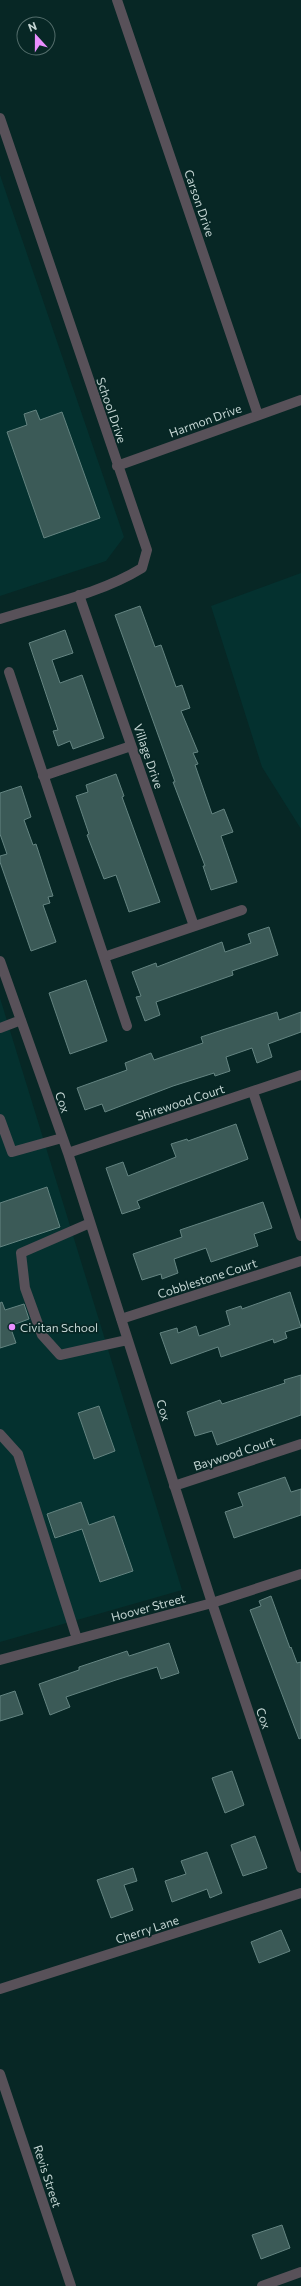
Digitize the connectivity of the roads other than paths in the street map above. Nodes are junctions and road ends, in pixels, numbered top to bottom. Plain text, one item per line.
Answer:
1 (117, 0) edge
2 (0, 118) edge
3 (301, 400) edge
4 (258, 414) junction
5 (118, 466) junction
6 (79, 595) junction
7 (0, 619) edge
8 (8, 672) dead end
9 (132, 746) junction
10 (43, 776) junction
11 (242, 910) dead end
12 (194, 926) junction
13 (104, 957) junction
14 (0, 961) edge
15 (4, 983) edge
16 (21, 1020) junction
17 (127, 1026) dead end
18 (0, 1028) edge
19 (301, 1075) edge
20 (253, 1092) junction
21 (0, 1119) edge
22 (62, 1138) junction
23 (68, 1153) junction
24 (90, 1223) junction
25 (301, 1236) edge
26 (301, 1261) edge
27 (121, 1319) junction
28 (128, 1340) junction
29 (0, 1434) edge
30 (301, 1444) edge
31 (174, 1486) junction
32 (301, 1574) edge
33 (212, 1603) junction
34 (76, 1639) junction
35 (0, 1660) edge
36 (301, 1868) edge
37 (301, 1893) edge
38 (0, 1989) edge
39 (0, 2074) edge
40 (301, 2272) edge
41 (71, 2286) edge
42 (262, 2286) edge

1 - 4 street, Carson Drive
2 - 5 street, School Drive
3 - 4 street, Harmon Drive
4 - 5 street, Harmon Drive
5 - 6 street, School Drive
6 - 7 street, School Drive
6 - 9 street, Village Drive
8 - 10 street
9 - 10 street
9 - 12 street, Village Drive
10 - 13 street
11 - 12 street
12 - 13 street
13 - 17 street
14 - 15 street, Cox
15 - 16 street, Cox
16 - 18 street
16 - 22 street, Cox
19 - 20 street, Shirewood Court
20 - 23 street, Shirewood Court
20 - 25 street
21 - 22 street
22 - 23 street, Cox
23 - 24 street, Cox
24 - 27 street, Cox
24 - 28 street
26 - 27 street, Cobblestone Court
27 - 28 street, Cox
28 - 31 street, Cox
29 - 34 street
30 - 31 street, Baywood Court
31 - 33 street, Cox
32 - 33 street, Hoover Street
33 - 34 street, Hoover Street
33 - 36 street, Cox
34 - 35 street, Hoover Street
37 - 38 street, Cherry Lane
39 - 41 street, Revis Street
40 - 42 street

